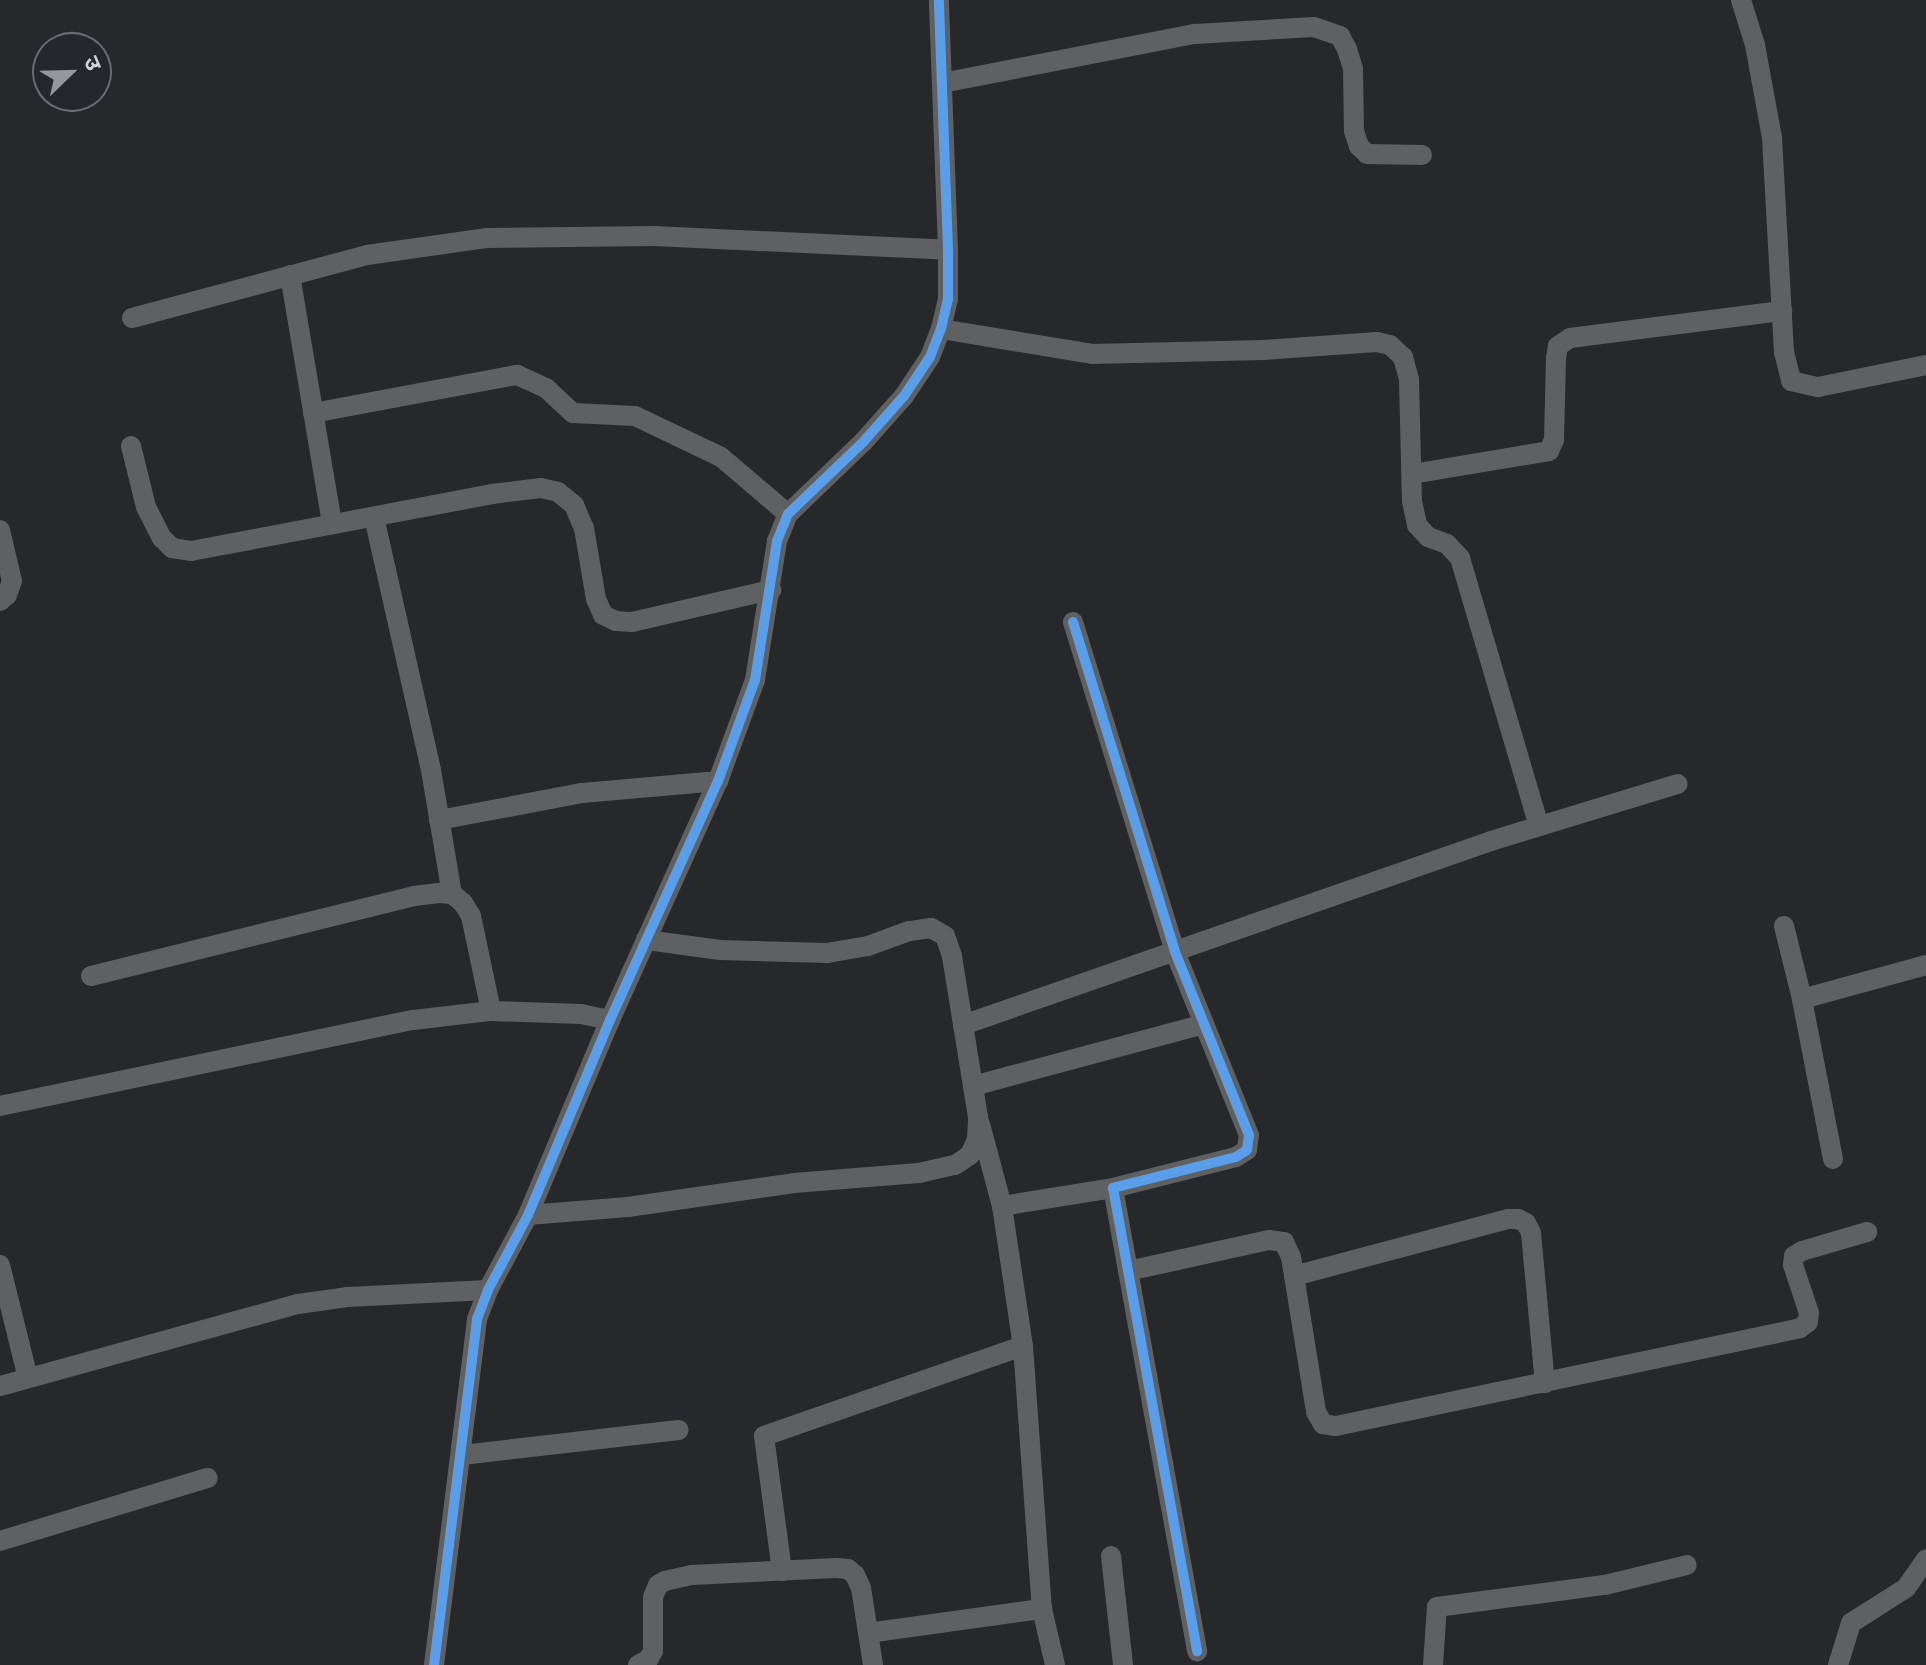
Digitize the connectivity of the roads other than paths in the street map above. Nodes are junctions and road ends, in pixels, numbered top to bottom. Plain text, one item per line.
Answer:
1 (939, 0) edge
2 (1741, 0) edge
3 (942, 83) junction
4 (1422, 155) dead end
5 (948, 250) junction
6 (290, 275) junction
7 (1782, 311) junction
8 (132, 318) dead end
9 (941, 329) junction
10 (1926, 365) edge
11 (313, 413) junction
12 (131, 446) dead end
13 (1412, 474) junction
14 (788, 514) junction
15 (374, 517) junction
16 (332, 524) junction
17 (0, 530) edge
18 (771, 590) junction
19 (0, 601) edge
20 (1073, 622) dead end
21 (718, 781) junction
22 (1678, 784) dead end
23 (439, 820) junction
24 (1539, 826) junction
25 (452, 894) junction
26 (1784, 926) dead end
27 (646, 940) junction
28 (1175, 952) junction
29 (1926, 965) edge
30 (91, 976) dead end
31 (1802, 999) junction
32 (491, 1011) junction
33 (610, 1020) junction
34 (1204, 1024) junction
35 (963, 1025) junction
36 (973, 1086) junction
37 (0, 1106) edge
38 (978, 1117) junction
39 (1833, 1159) dead end
40 (1113, 1188) junction
41 (1002, 1206) junction
42 (528, 1215) junction
43 (1867, 1232) dead end
44 (1128, 1271) junction
45 (1294, 1276) junction
46 (1, 1277) edge
47 (488, 1290) junction
48 (1023, 1346) junction
49 (28, 1378) junction
50 (1545, 1383) junction
51 (0, 1386) edge
52 (679, 1430) dead end
53 (462, 1455) junction
54 (208, 1478) dead end
55 (0, 1541) edge
56 (1111, 1556) dead end
57 (1926, 1559) edge
58 (1687, 1565) dead end
59 (782, 1571) junction
60 (1042, 1609) junction
61 (868, 1633) junction
62 (1197, 1651) dead end
63 (434, 1665) edge
64 (638, 1665) edge
65 (873, 1665) edge
66 (1055, 1665) edge
67 (1123, 1665) edge
68 (1433, 1665) edge
69 (1838, 1665) edge

1 - 3 street
2 - 7 street
3 - 4 street
3 - 5 street
5 - 6 street
5 - 9 street
6 - 8 street
6 - 11 street
7 - 10 street
7 - 13 street
9 - 13 street
9 - 14 street
11 - 14 street
11 - 16 street
12 - 16 street
13 - 24 street
14 - 18 street
15 - 16 street
15 - 18 street
15 - 23 street
17 - 19 street
18 - 21 street
20 - 28 street
21 - 23 street
21 - 27 street
22 - 24 street
23 - 25 street
24 - 28 street
25 - 30 street
25 - 32 street
26 - 31 street
27 - 33 street
27 - 35 street
28 - 34 street
28 - 35 street
29 - 31 street
31 - 39 street
32 - 33 street
32 - 37 street
33 - 42 street
34 - 36 street
34 - 40 street
35 - 36 street
36 - 38 street
38 - 41 street
38 - 42 street
40 - 41 street
40 - 44 street
41 - 48 street
42 - 47 street
43 - 50 street
44 - 45 street
44 - 62 street
45 - 50 street
45 - 50 street
46 - 49 street
47 - 49 street
47 - 53 street
48 - 59 street
48 - 60 street
49 - 51 street
52 - 53 street
53 - 63 street
54 - 55 street
56 - 67 street
57 - 69 street
58 - 68 street
59 - 61 street
59 - 64 street
60 - 61 street
60 - 66 street
61 - 65 street

